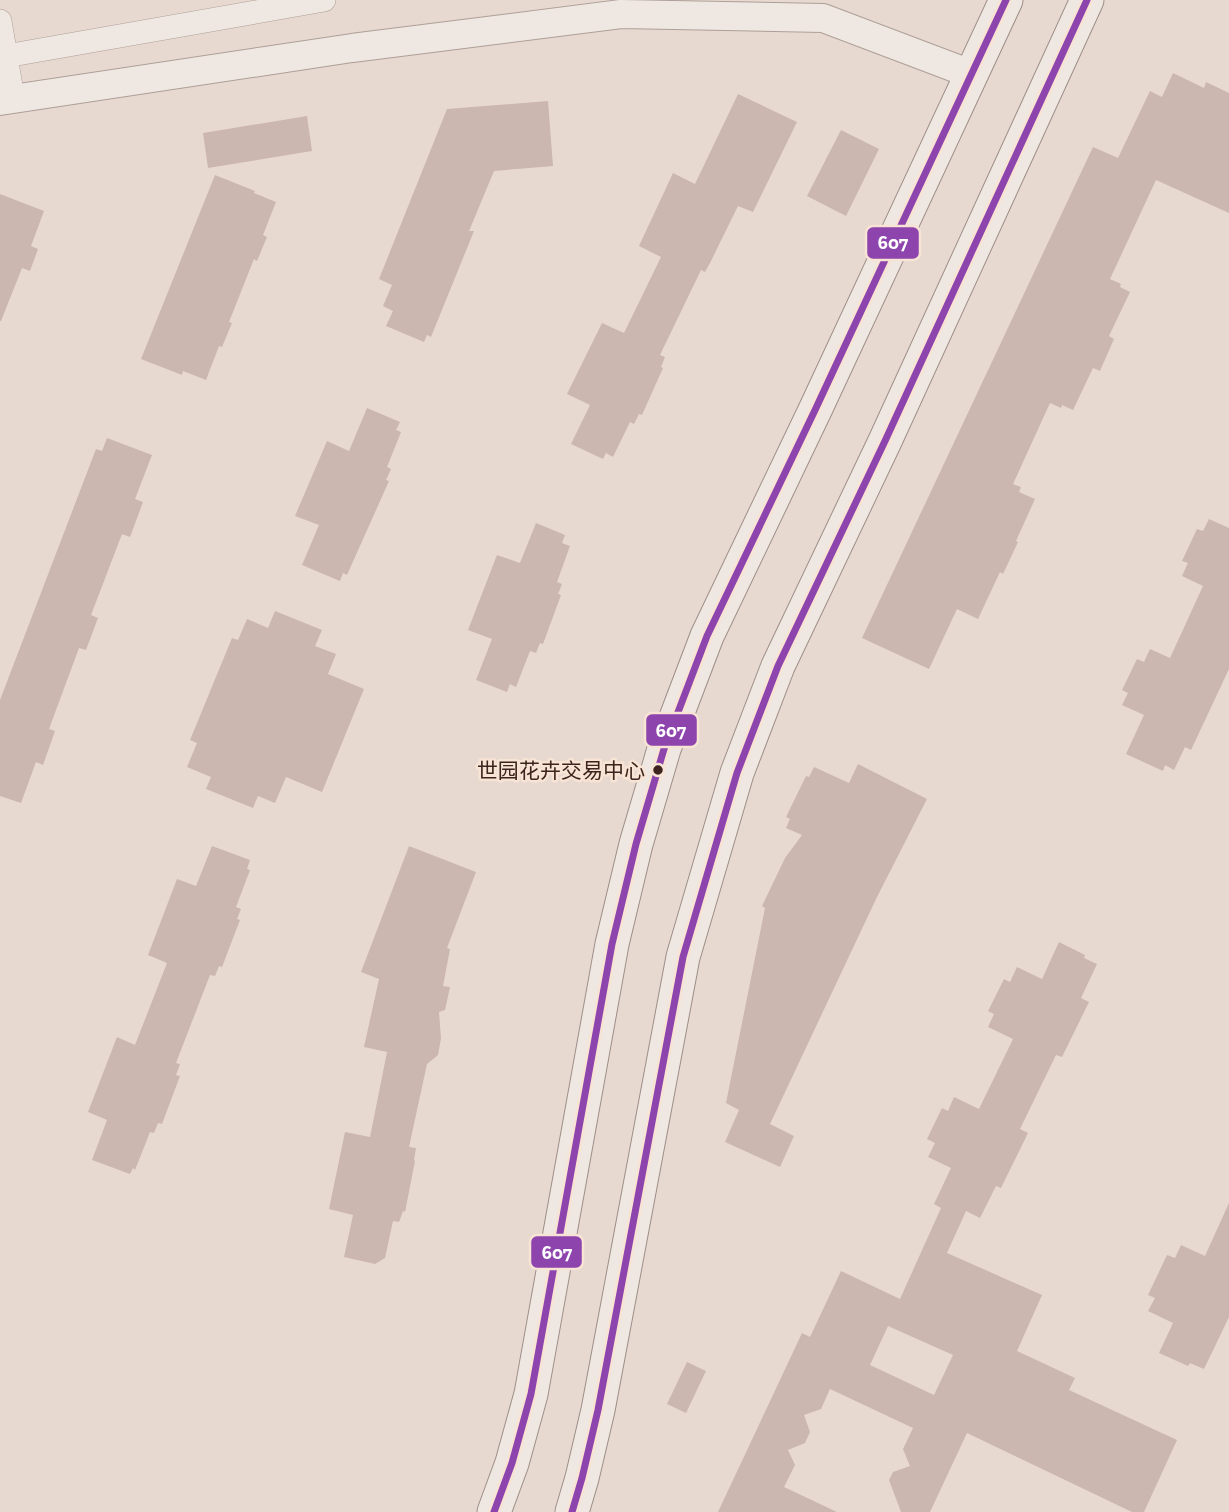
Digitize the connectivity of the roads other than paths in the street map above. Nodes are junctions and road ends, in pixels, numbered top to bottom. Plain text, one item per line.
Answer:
1 (324, 0) edge
2 (1006, 0) edge
3 (1087, 0) edge
4 (0, 21) edge
5 (6, 56) junction
6 (971, 74) junction
7 (7, 100) edge
8 (494, 1512) edge
9 (572, 1512) edge

1 - 5 street
2 - 6 main road
3 - 9 main road
4 - 5 street
5 - 7 street
6 - 7 street
6 - 8 main road

